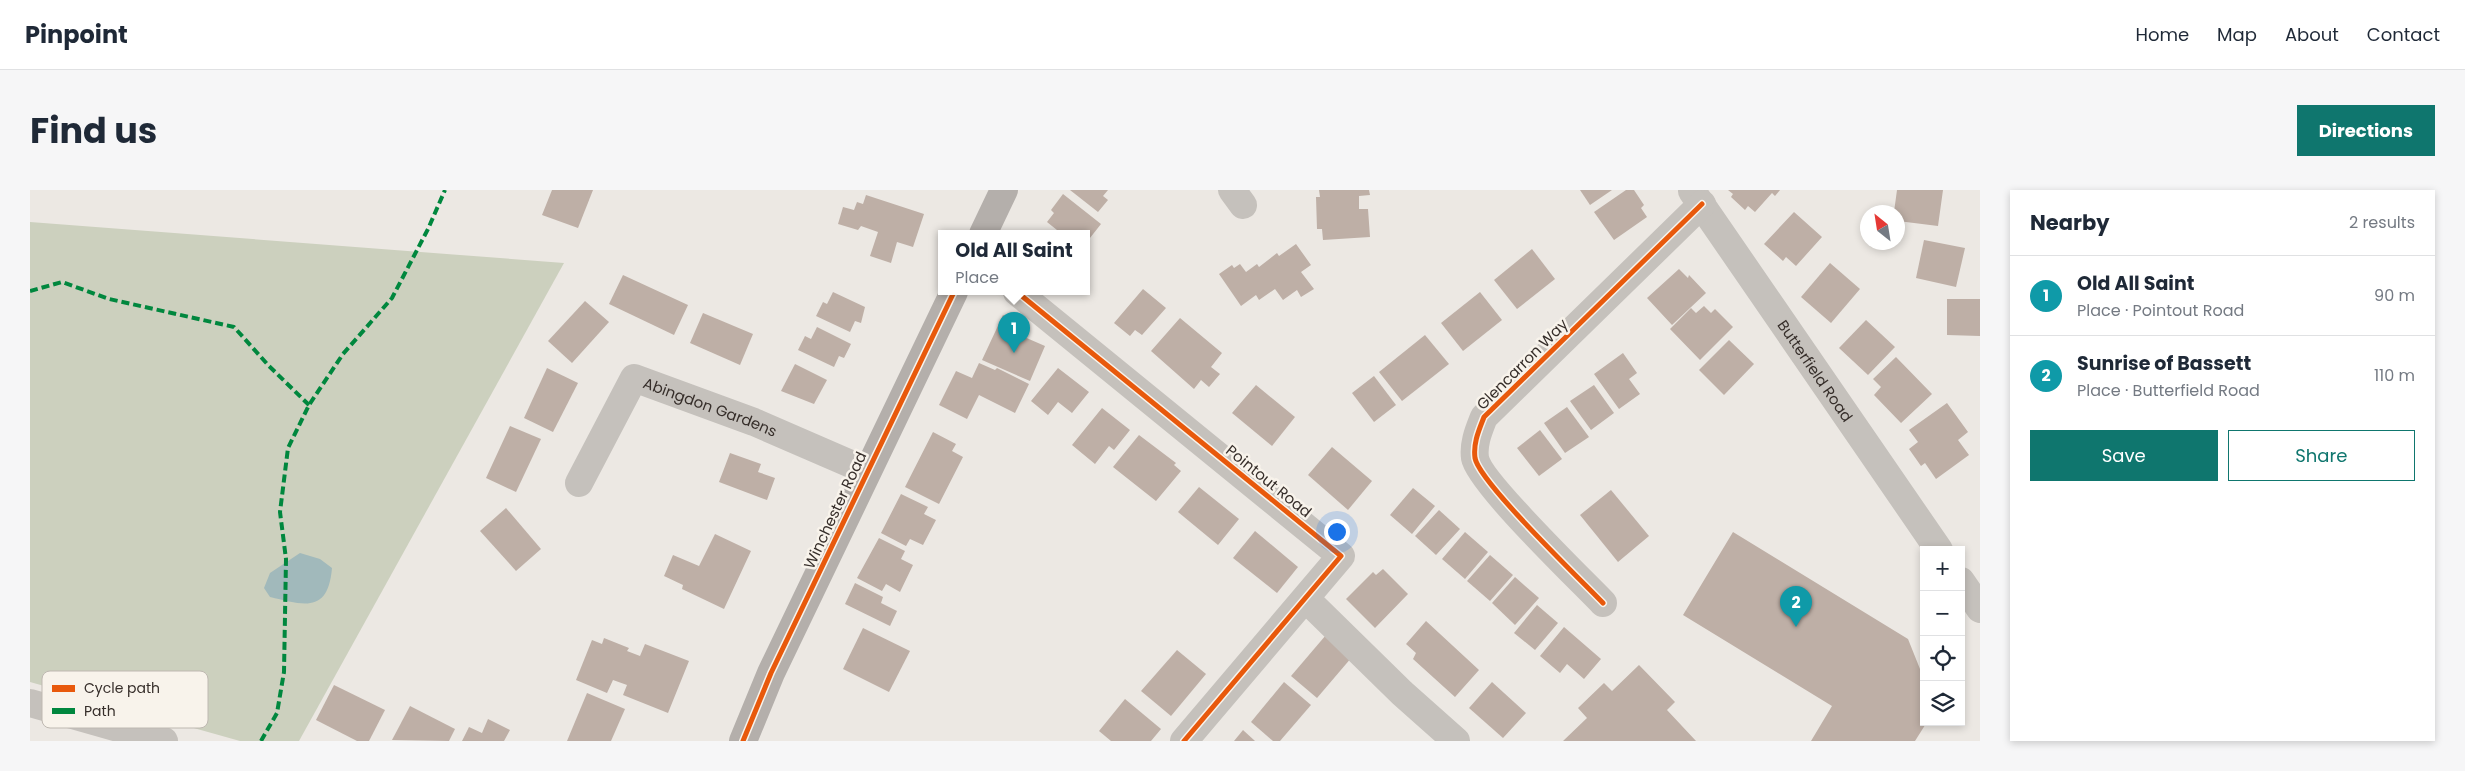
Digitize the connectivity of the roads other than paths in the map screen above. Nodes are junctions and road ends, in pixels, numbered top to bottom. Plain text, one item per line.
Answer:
1 (1004, 190) edge
2 (1697, 197) edge
3 (985, 230) edge
4 (953, 295) edge
5 (1021, 295) edge
6 (867, 471) junction
7 (579, 482) dead end
8 (1937, 546) edge
9 (1965, 587) edge
10 (1306, 599) junction
11 (1603, 603) dead end
12 (1980, 609) edge
13 (118, 728) edge
14 (164, 741) edge
15 (743, 741) edge
16 (1184, 741) edge
17 (1456, 741) edge

1 - 3 main road
2 - 8 street, Butterfield Road
2 - 11 street, Glencarron Way
4 - 6 main road, Winchester Road
5 - 10 street, Pointout Road
6 - 7 street, Abingdon Gardens
6 - 15 main road, Winchester Road
9 - 12 street
10 - 16 street, Pointout Road
10 - 17 street
13 - 14 street

